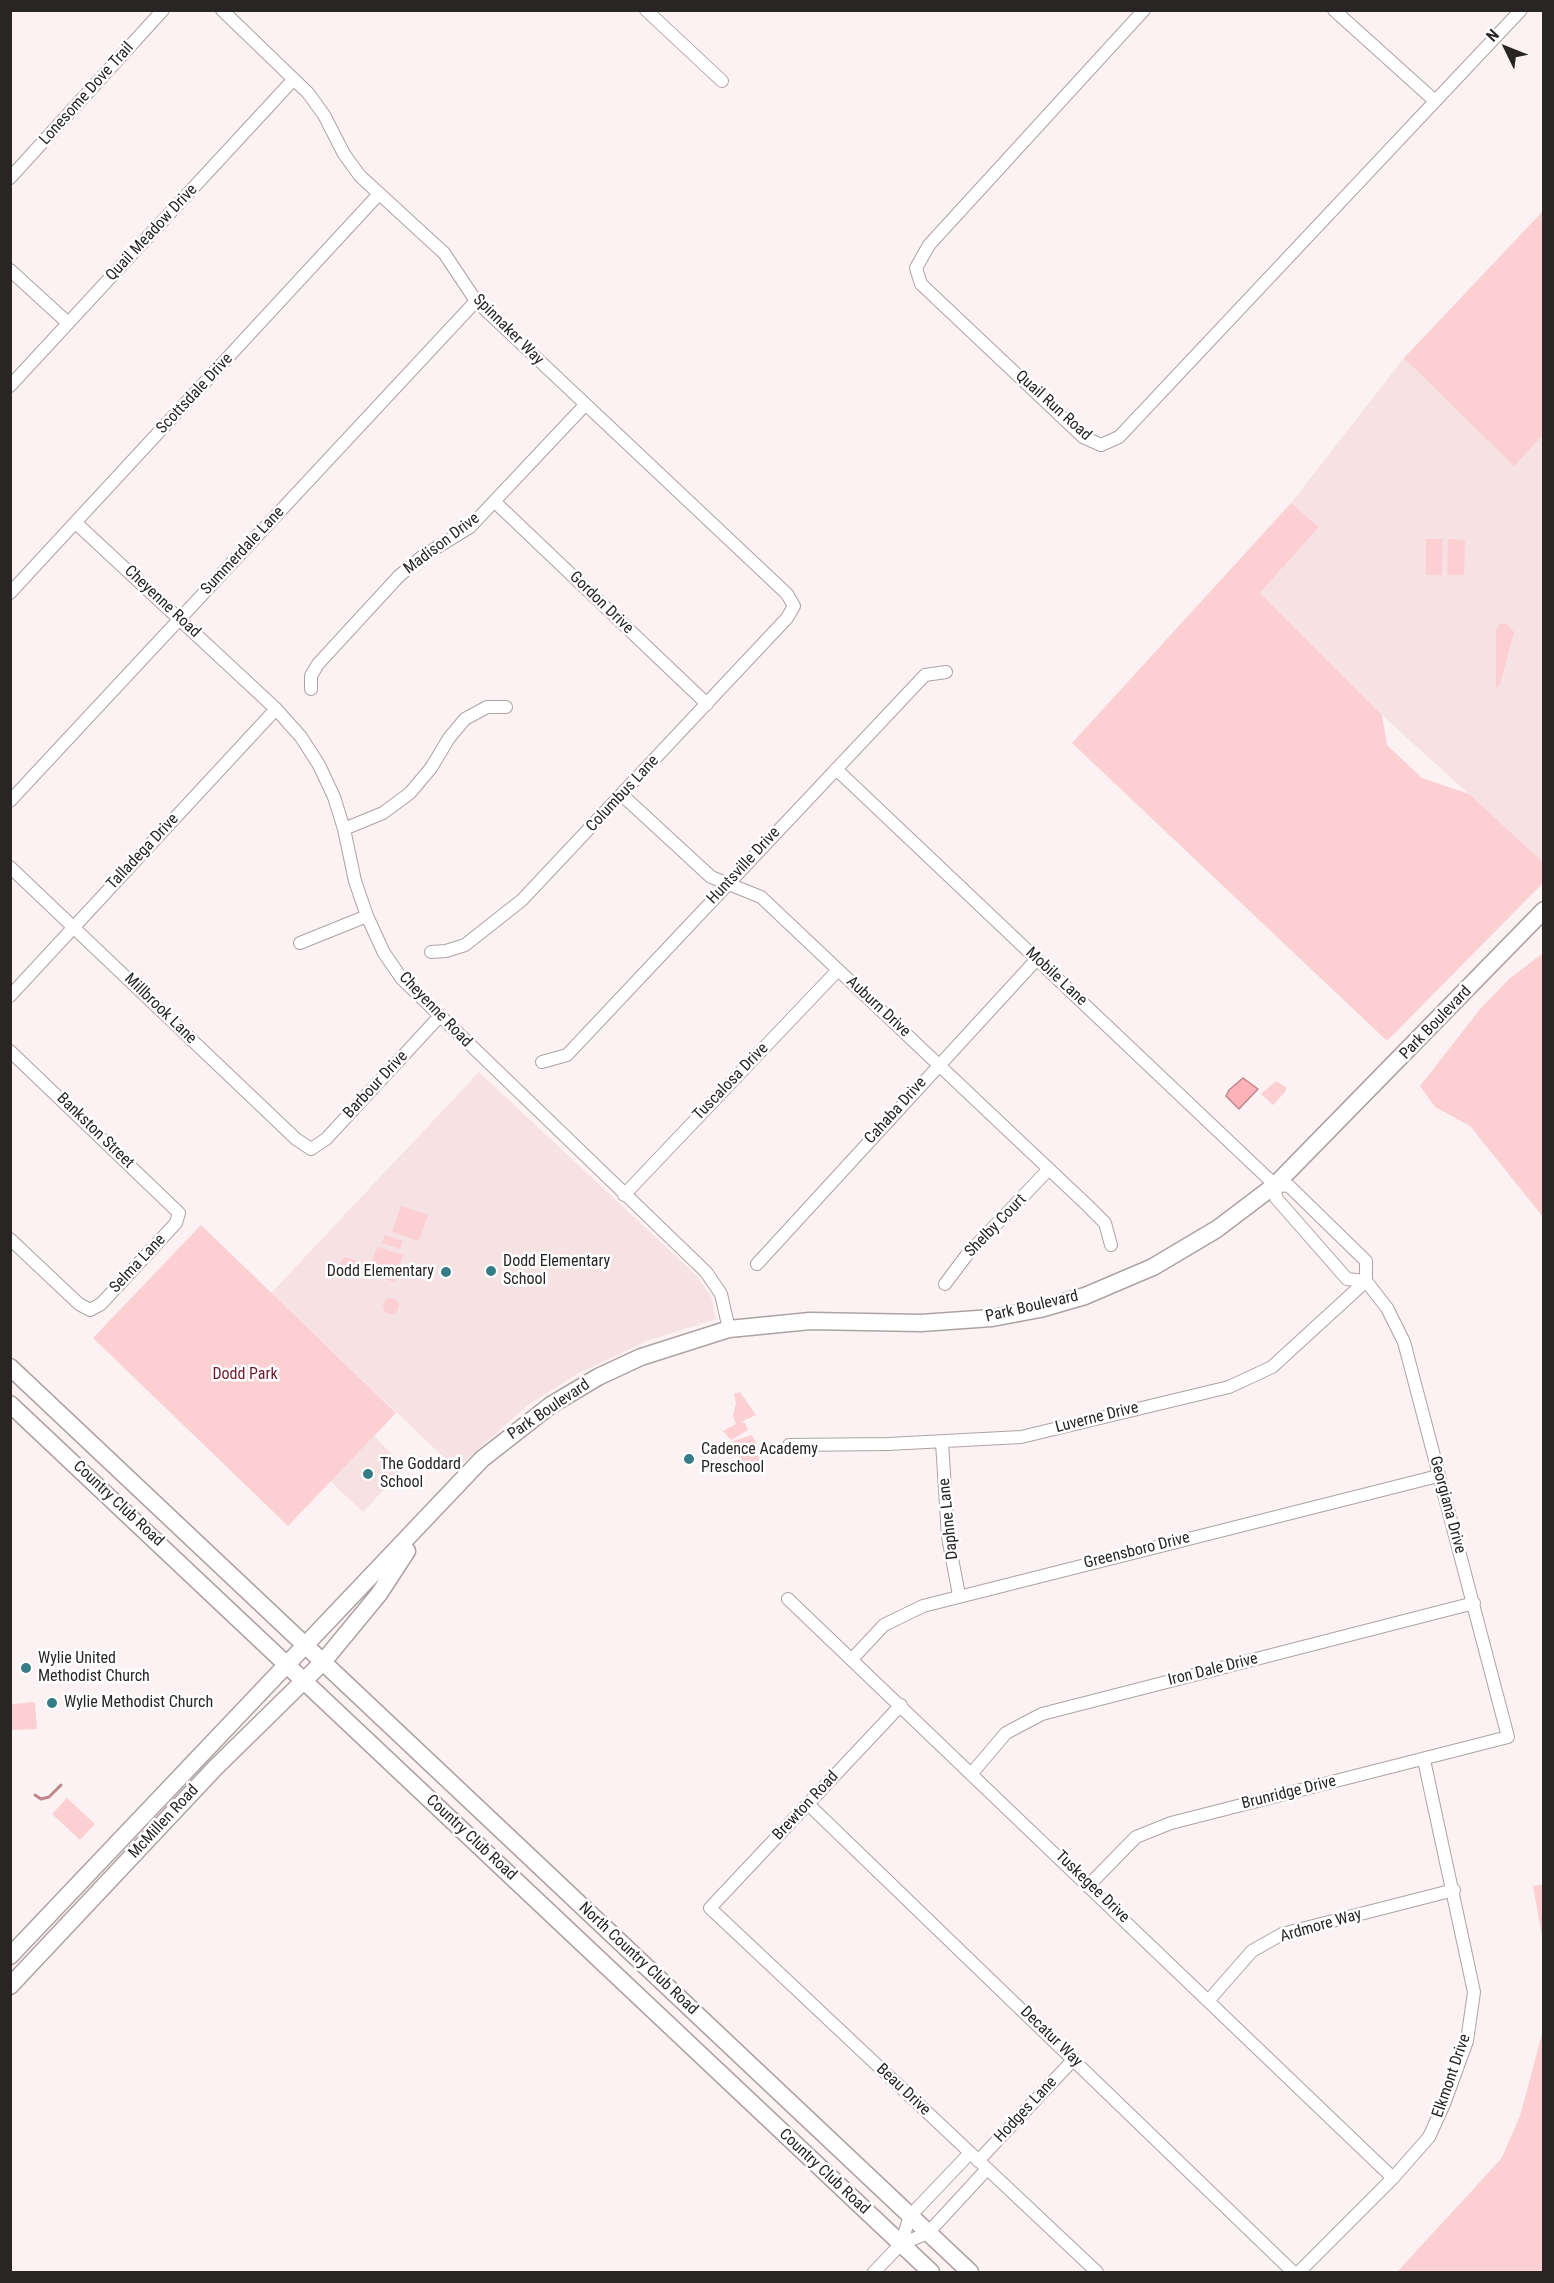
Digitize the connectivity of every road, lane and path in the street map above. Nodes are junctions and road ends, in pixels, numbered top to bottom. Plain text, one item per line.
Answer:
1 (163, 10) edge
2 (222, 10) edge
3 (646, 10) edge
4 (1144, 10) edge
5 (1334, 10) edge
6 (1521, 10) edge
7 (293, 80) junction
8 (722, 81) dead end
9 (1435, 101) junction
10 (10, 178) edge
11 (379, 194) junction
12 (10, 270) edge
13 (476, 301) junction
14 (68, 323) junction
15 (10, 386) edge
16 (585, 405) junction
17 (495, 502) junction
18 (76, 523) junction
19 (10, 592) edge
20 (794, 606) joint
21 (180, 618) junction
22 (946, 672) dead end
23 (311, 689) dead end
24 (707, 704) junction
25 (506, 707) dead end
26 (276, 709) junction
27 (836, 769) junction
28 (622, 795) junction
29 (10, 801) edge
30 (344, 829) junction
31 (10, 867) edge
32 (727, 883) junction
33 (1544, 910) edge
34 (367, 916) junction
35 (75, 927) junction
36 (300, 943) dead end
37 (431, 952) dead end
38 (1037, 959) junction
39 (838, 970) junction
40 (10, 996) edge
41 (439, 1017) junction
42 (10, 1051) edge
43 (542, 1062) dead end
44 (939, 1065) junction
45 (311, 1149) joint
46 (1050, 1169) junction
47 (1275, 1185) junction
48 (624, 1195) junction
49 (179, 1213) joint
50 (10, 1239) edge
51 (1111, 1245) dead end
52 (757, 1264) dead end
53 (1366, 1281) junction
54 (945, 1284) dead end
55 (729, 1329) junction
56 (10, 1367) edge
57 (10, 1404) edge
58 (942, 1442) junction
59 (789, 1445) dead end
60 (107, 1458) junction
61 (1438, 1476) junction
62 (90, 1477) junction
63 (432, 1512) junction
64 (959, 1596) junction
65 (788, 1599) dead end
66 (1474, 1603) junction
67 (305, 1646) junction
68 (853, 1658) junction
69 (322, 1662) junction
70 (286, 1665) junction
71 (304, 1681) junction
72 (901, 1705) junction
73 (1508, 1737) joint
74 (1424, 1760) junction
75 (972, 1773) junction
76 (808, 1804) junction
77 (1089, 1885) junction
78 (1454, 1890) junction
79 (710, 1908) joint
80 (10, 1956) edge
81 (10, 1986) edge
82 (1209, 2000) junction
83 (1074, 2059) junction
84 (747, 2063) junction
85 (729, 2082) junction
86 (978, 2161) junction
87 (1393, 2178) junction
88 (910, 2216) junction
89 (928, 2233) junction
90 (901, 2244) junction
91 (874, 2272) edge
92 (931, 2272) edge
93 (970, 2272) edge
94 (1097, 2272) edge
95 (1293, 2272) edge
96 (1299, 2272) edge

1 - 10 street, Lonesome Dove Trail
2 - 7 street, Spinnaker Way
3 - 8 street
4 - 9 street, Quail Run Road
5 - 9 street
6 - 9 street, Quail Run Road
7 - 11 street, Spinnaker Way
7 - 14 street, Quail Meadow Drive
11 - 13 street, Spinnaker Way
11 - 18 street, Scottsdale Drive
12 - 14 street
13 - 16 street, Spinnaker Way
13 - 21 street, Summerdale Lane
14 - 15 street, Quail Meadow Drive
16 - 17 street, Madison Drive
16 - 20 street, Spinnaker Way
17 - 23 street, Madison Drive
17 - 24 street, Gordon Drive
18 - 19 street, Scottsdale Drive
18 - 21 street, Cheyenne Road
20 - 24 street, Columbus Lane
21 - 26 street, Cheyenne Road
21 - 29 street, Summerdale Lane
22 - 27 street, Huntsville Drive
24 - 28 street, Columbus Lane
25 - 30 street
26 - 30 street, Cheyenne Road
26 - 35 street, Talladega Drive
27 - 32 street, Huntsville Drive
27 - 38 street, Mobile Lane
28 - 32 street, Auburn Drive
28 - 37 street, Columbus Lane
30 - 34 street, Cheyenne Road
31 - 35 street, Millbrook Lane
32 - 39 street, Auburn Drive
32 - 43 street, Huntsville Drive
33 - 47 main road, Park Boulevard
34 - 36 street
34 - 41 street, Cheyenne Road
35 - 40 street, Talladega Drive
35 - 45 street, Millbrook Lane
38 - 44 street, Cahaba Drive
38 - 47 street, Mobile Lane
39 - 44 street, Auburn Drive
39 - 48 street, Tuscalosa Drive
41 - 45 street, Barbour Drive
41 - 48 street, Cheyenne Road
42 - 49 street, Bankston Street
44 - 46 street, Auburn Drive
44 - 52 street, Cahaba Drive
46 - 51 street, Auburn Drive
46 - 54 street, Shelby Court
47 - 53 street
47 - 53 street, Georgiana Drive
47 - 55 main road, Park Boulevard
48 - 55 street, Cheyenne Road
49 - 50 street, Selma Lane
53 - 58 street, Luverne Drive
53 - 61 street, Georgiana Drive
55 - 63 main road, Park Boulevard
56 - 60 main road, Country Club Road
57 - 62 main road, Country Club Road
58 - 59 street, Luverne Drive
58 - 64 street, Daphne Lane
60 - 62 main road
60 - 67 main road, Country Club Road
61 - 64 street, Greensboro Drive
61 - 66 street, Georgiana Drive
62 - 70 main road, Country Club Road
63 - 67 main road, Park Boulevard
63 - 69 main road, Park Boulevard
64 - 68 street, Greensboro Drive
65 - 68 street, Tuskegee Drive
66 - 73 street, Georgiana Drive
66 - 75 street, Iron Dale Drive
67 - 69 main road, North Country Club Road
67 - 70 main road, Park Boulevard
68 - 72 street, Tuskegee Drive
69 - 71 main road, McMillen Road
69 - 84 main road, North Country Club Road
70 - 71 main road, Country Club Road
70 - 80 main road, McMillen Road
71 - 81 main road, McMillen Road
71 - 85 main road, Country Club Road
72 - 75 street, Tuskegee Drive
72 - 76 street, Brewton Road
73 - 74 street, Brunridge Drive
74 - 77 street, Brunridge Drive
74 - 78 street, Elkmont Drive
75 - 77 street, Tuskegee Drive
76 - 79 street, Brewton Road
76 - 83 street, Decatur Way
77 - 82 street, Tuskegee Drive
78 - 82 street, Ardmore Way
78 - 87 street, Elkmont Drive
79 - 86 street, Beau Drive
82 - 87 street, Tuskegee Drive
83 - 86 street, Hodges Lane
83 - 95 street, Decatur Way
84 - 85 main road
84 - 88 main road, North Country Club Road
85 - 90 main road, Country Club Road
86 - 88 street, Hodges Lane
86 - 89 street, Hodges Lane
86 - 94 street, Beau Drive
87 - 96 street, Elkmont Drive
88 - 89 main road, North Country Club Road
88 - 90 street, Hodges Lane
89 - 90 street, Hodges Lane
89 - 93 main road, North Country Club Road
90 - 91 street
90 - 92 main road, Country Club Road

